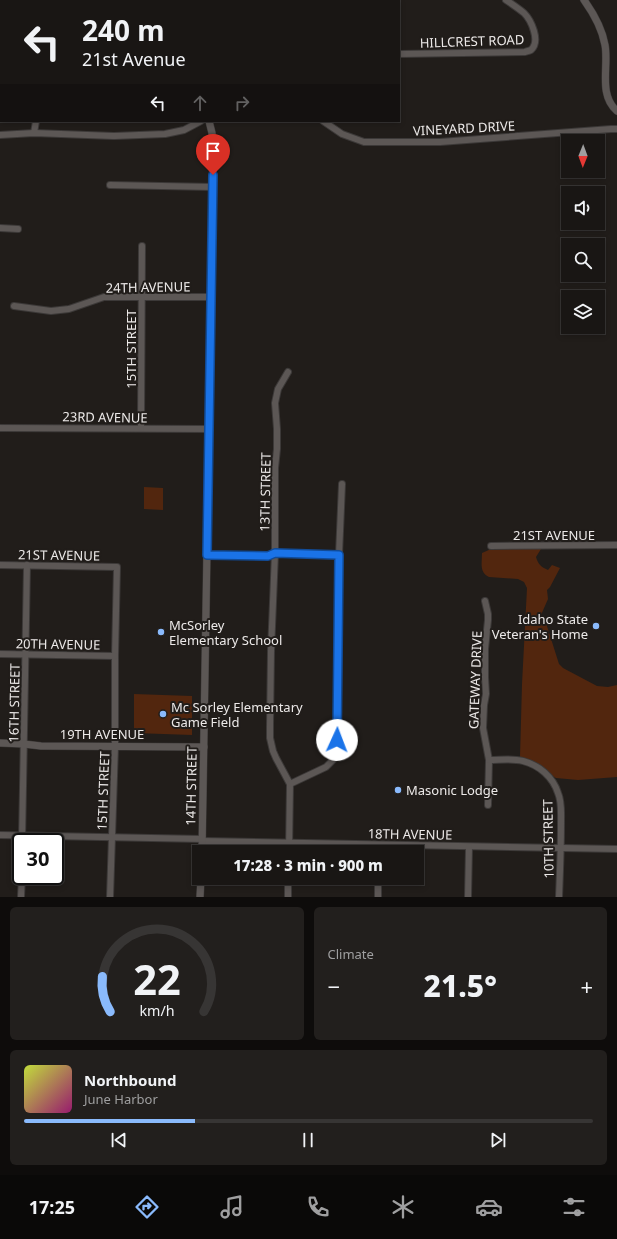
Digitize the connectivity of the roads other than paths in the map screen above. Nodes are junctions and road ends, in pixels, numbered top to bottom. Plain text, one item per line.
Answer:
1 (506, 0) edge
2 (584, 0) edge
3 (400, 54) edge
4 (617, 111) edge
5 (36, 122) edge
6 (199, 122) edge
7 (209, 122) edge
8 (324, 122) edge
9 (615, 128) edge
10 (34, 133) junction
11 (0, 135) edge
12 (110, 185) dead end
13 (213, 187) junction
14 (0, 228) edge
15 (18, 229) dead end
16 (142, 246) dead end
17 (142, 297) junction
18 (212, 297) junction
19 (14, 306) dead end
20 (288, 372) dead end
21 (0, 428) edge
22 (141, 428) junction
23 (210, 429) junction
24 (342, 484) dead end
25 (617, 545) edge
26 (490, 546) dead end
27 (275, 553) junction
28 (207, 555) junction
29 (339, 555) junction
30 (0, 565) edge
31 (27, 565) junction
32 (117, 567) joint
33 (484, 601) dead end
34 (0, 654) edge
35 (26, 655) junction
36 (115, 656) junction
37 (0, 743) edge
38 (24, 744) junction
39 (115, 746) junction
40 (204, 747) junction
41 (489, 760) junction
42 (290, 784) junction
43 (488, 805) dead end
44 (23, 833) edge
45 (0, 835) edge
46 (12, 837) edge
47 (113, 837) junction
48 (64, 838) edge
49 (202, 840) junction
50 (289, 843) junction
51 (202, 845) edge
52 (379, 845) edge
53 (424, 846) edge
54 (469, 847) junction
55 (561, 848) junction
56 (617, 849) edge
57 (22, 885) edge
58 (201, 885) edge
59 (288, 885) edge
60 (378, 885) edge
61 (21, 897) edge
62 (110, 897) edge
63 (200, 897) edge
64 (288, 897) edge
65 (378, 897) edge
66 (468, 897) edge
67 (559, 897) edge

1 - 3 street, HILLCREST ROAD
2 - 4 street
5 - 10 street
6 - 10 street
7 - 13 street, 14TH STREET
8 - 9 street, VINEYARD DRIVE
10 - 11 street
12 - 13 street
13 - 18 street, 14TH STREET
14 - 15 street
16 - 17 street, 15TH STREET
17 - 18 street, 24TH AVENUE
17 - 19 street, 24TH AVENUE
17 - 22 street, 15TH STREET
18 - 23 street, 14TH STREET
20 - 27 street, 13TH STREET
21 - 22 street, 23RD AVENUE
22 - 23 street, 23RD AVENUE
23 - 28 street, 14TH STREET
24 - 29 street
25 - 26 street, 21ST AVENUE
27 - 28 street
27 - 29 street
27 - 42 street, 13TH STREET
28 - 40 street, 14TH STREET
29 - 42 street
30 - 31 street, 21ST AVENUE
31 - 32 street, 21ST AVENUE
31 - 35 street, 16TH STREET
32 - 36 street, 15TH STREET
33 - 41 street, GATEWAY DRIVE
34 - 35 street, 20TH AVENUE
35 - 36 street, 20TH AVENUE
35 - 38 street, 16TH STREET
36 - 39 street, 15TH STREET
37 - 38 street, 19TH AVENUE
38 - 39 street, 19TH AVENUE
38 - 44 street, 16TH STREET
39 - 40 street, 19TH AVENUE
39 - 47 street, 15TH STREET
40 - 49 street, 14TH STREET
41 - 43 street, GATEWAY DRIVE
41 - 55 street, 10TH STREET
42 - 50 street, 13TH STREET
45 - 46 street, 18TH AVENUE
47 - 48 street, 18TH AVENUE
47 - 49 street, 18TH AVENUE
47 - 62 street, 15TH STREET
49 - 50 street, 18TH AVENUE
49 - 51 street, 14TH STREET
50 - 52 street, 18TH AVENUE
53 - 54 street, 18TH AVENUE
54 - 55 street, 18TH AVENUE
54 - 66 street
55 - 56 street, 18TH AVENUE
55 - 67 street, 10TH STREET
57 - 61 street
58 - 63 street
59 - 64 street
60 - 65 street

